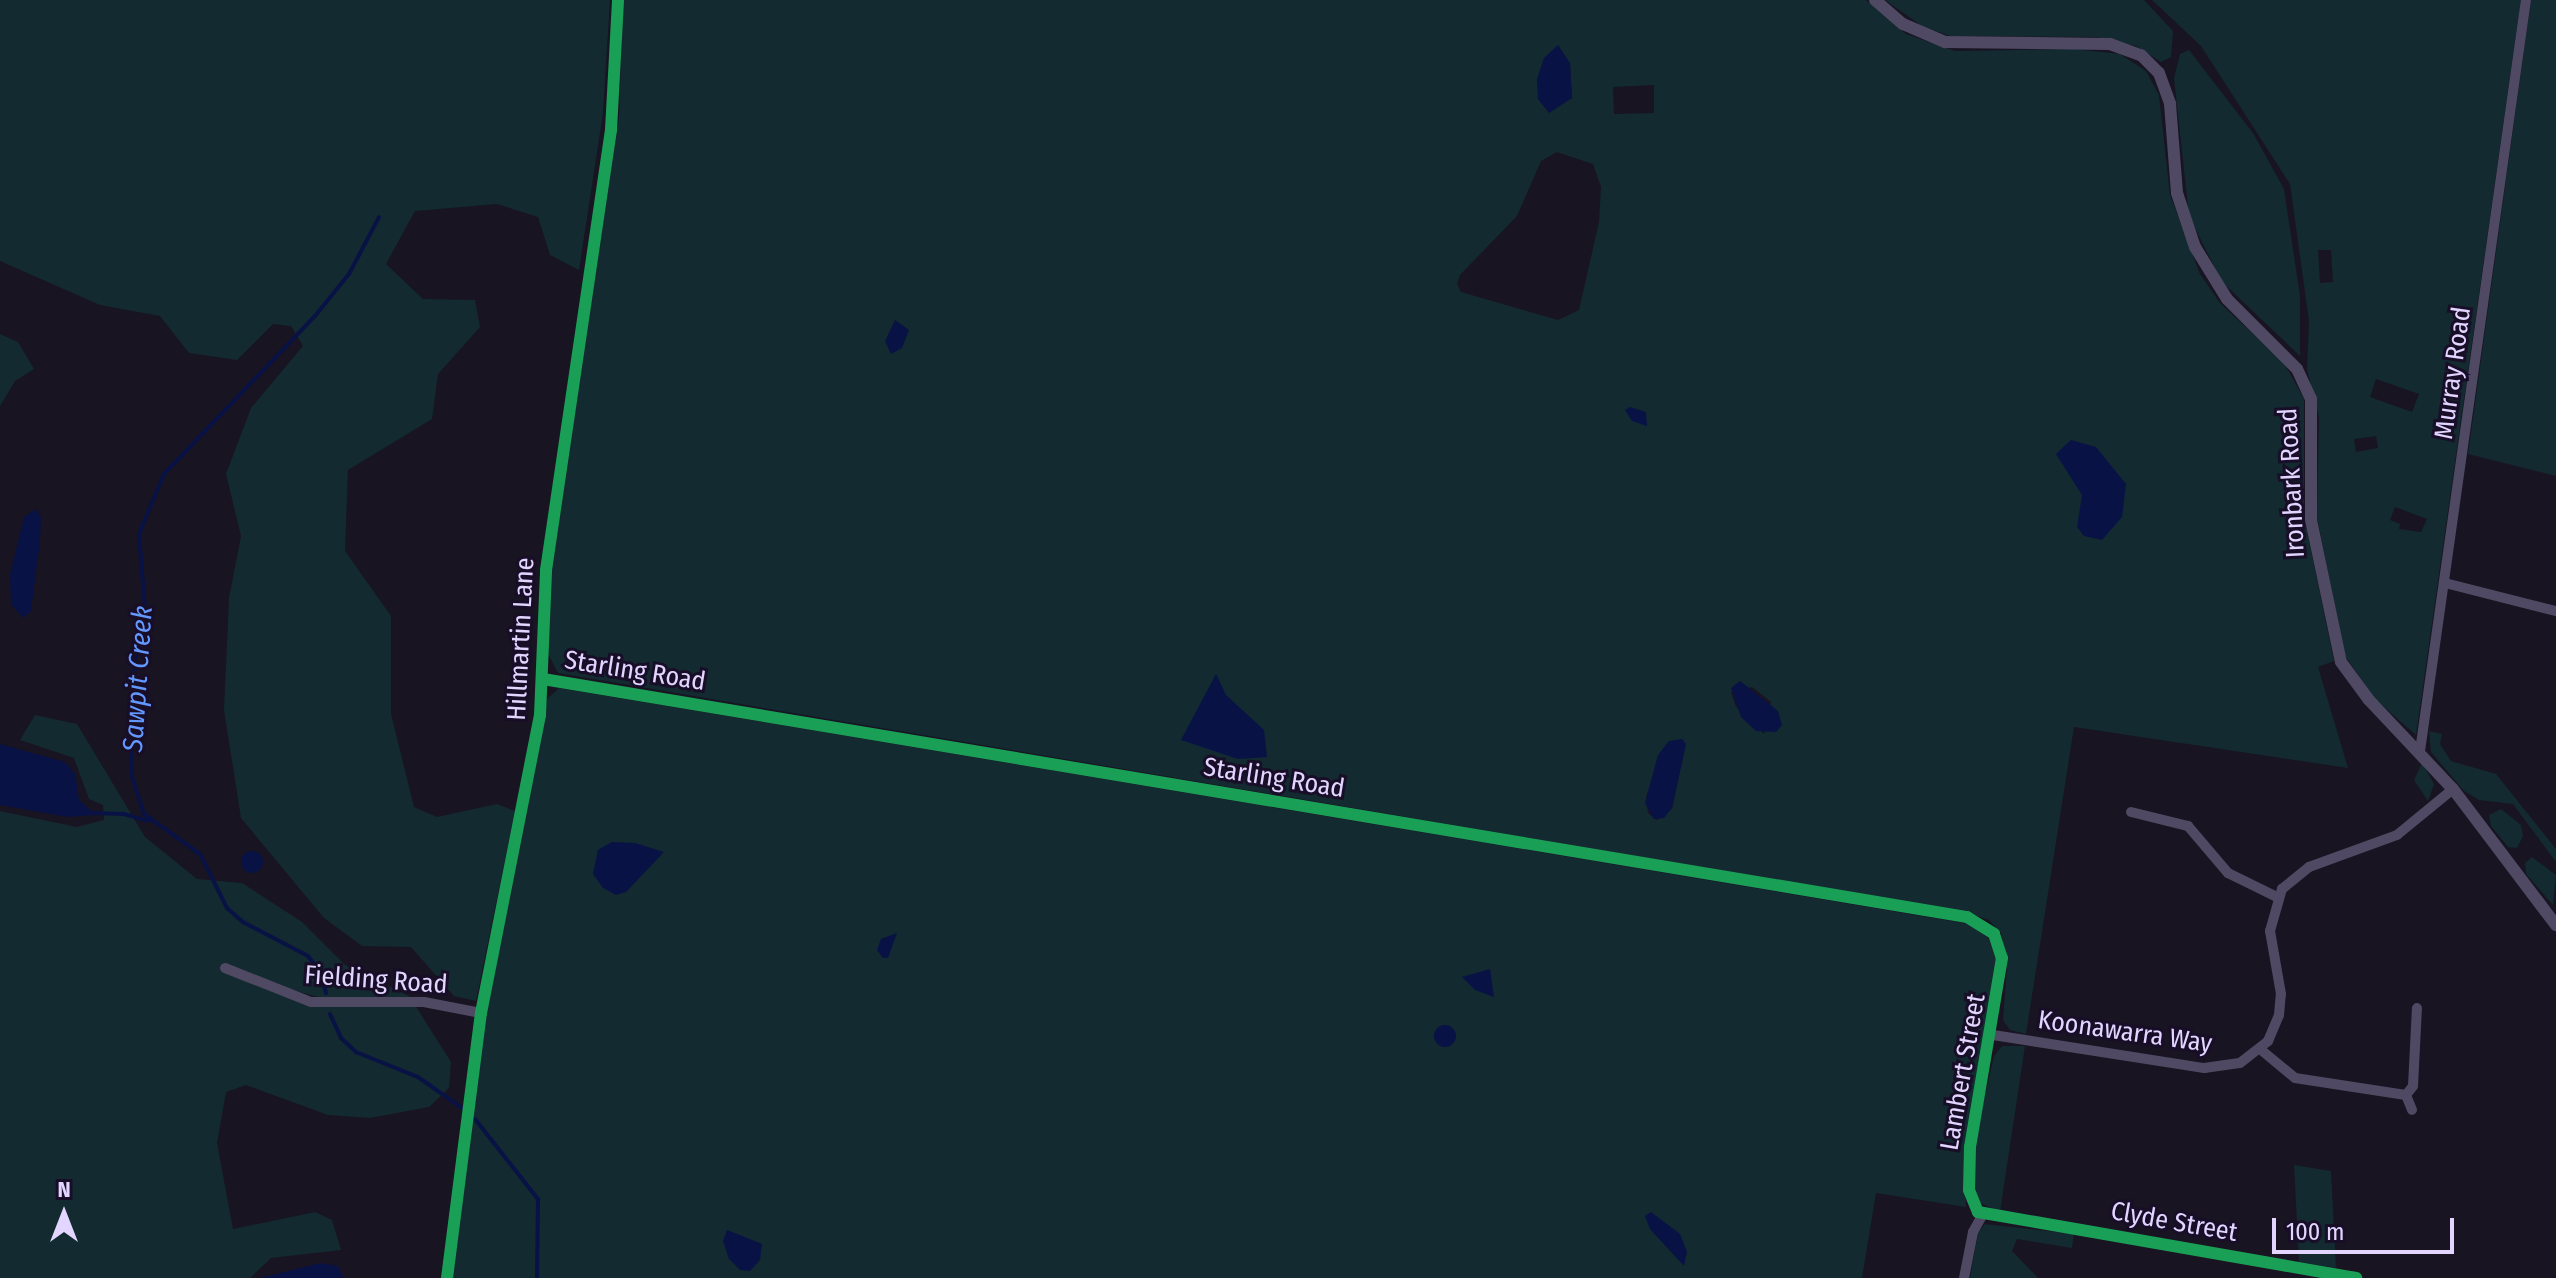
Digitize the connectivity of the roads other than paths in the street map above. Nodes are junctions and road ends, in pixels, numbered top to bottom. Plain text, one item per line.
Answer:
1 (618, 0) edge
2 (1875, 0) edge
3 (2526, 0) edge
4 (2445, 583) junction
5 (2556, 611) edge
6 (543, 679) junction
7 (2420, 751) junction
8 (2453, 789) junction
9 (2131, 812) dead end
10 (2277, 897) junction
11 (2556, 925) edge
12 (1994, 934) joint
13 (225, 968) dead end
14 (2417, 1008) dead end
15 (481, 1013) junction
16 (1993, 1035) junction
17 (2260, 1049) junction
18 (2406, 1095) junction
19 (2412, 1110) dead end
20 (1983, 1214) junction
21 (447, 1278) edge
22 (1964, 1278) edge
23 (2356, 1278) edge

1 - 6 street, Hillmartin Lane
2 - 7 street, Ironbark Road
3 - 4 street, Murray Road
4 - 5 street
4 - 7 street, Murray Road
6 - 12 street, Starling Road
6 - 15 street, Hillmartin Lane
7 - 8 street, Ironbark Road
8 - 10 street
8 - 11 street, Ironbark Road
9 - 10 street
10 - 17 street
12 - 16 street, Lambert Street
13 - 15 street, Fielding Road
14 - 18 street
15 - 21 street, Hillmartin Lane
16 - 17 street, Koonawarra Way
16 - 20 street, Lambert Street
17 - 18 street
18 - 19 street
20 - 22 street
20 - 23 street, Clyde Street

